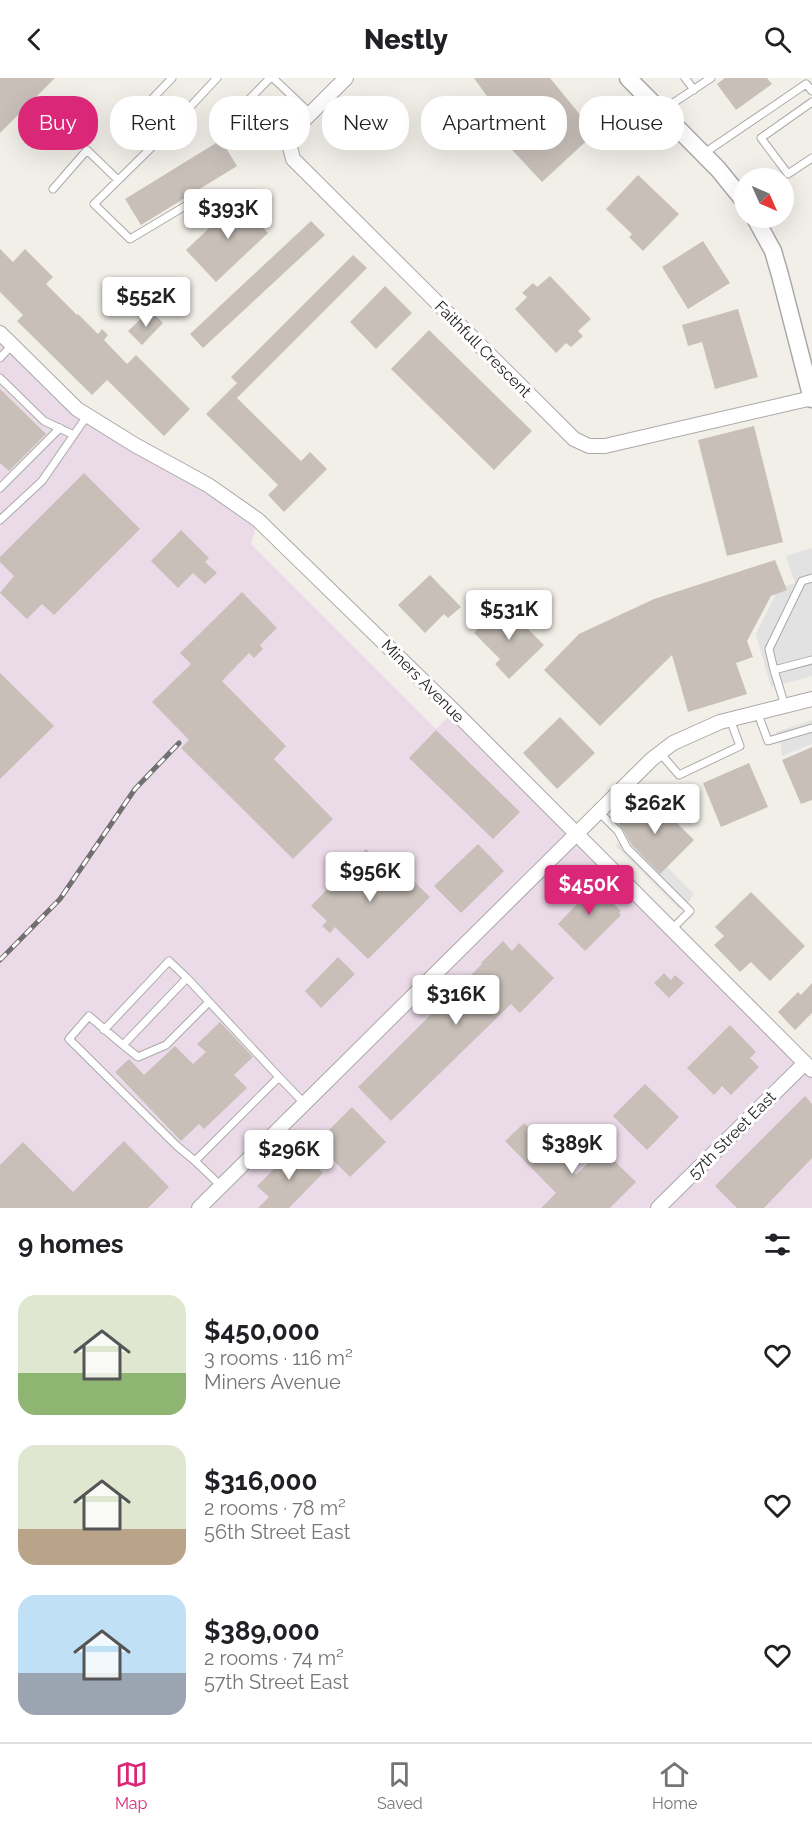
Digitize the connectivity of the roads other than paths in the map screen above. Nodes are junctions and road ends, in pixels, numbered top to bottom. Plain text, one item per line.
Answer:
1 (172, 78) edge
2 (217, 78) edge
3 (272, 78) edge
4 (346, 78) edge
5 (628, 78) edge
6 (685, 78) edge
7 (711, 78) edge
8 (804, 81) edge
9 (694, 90) junction
10 (812, 91) edge
11 (155, 96) edge
12 (254, 96) edge
13 (292, 96) edge
14 (646, 96) edge
15 (684, 96) edge
16 (197, 99) edge
17 (812, 102) edge
18 (310, 113) edge
19 (684, 135) edge
20 (149, 150) edge
21 (291, 150) edge
22 (703, 154) junction
23 (812, 158) edge
24 (118, 180) junction
25 (53, 189) dead end
26 (734, 190) edge
27 (187, 205) dead end
28 (760, 228) edge
29 (0, 333) edge
30 (12, 345) junction
31 (0, 358) edge
32 (0, 378) edge
33 (812, 398) edge
34 (87, 416) junction
35 (60, 428) junction
36 (74, 435) junction
37 (0, 488) edge
38 (0, 520) edge
39 (812, 578) edge
40 (812, 660) edge
41 (774, 670) junction
42 (812, 699) edge
43 (785, 706) junction
44 (758, 714) junction
45 (730, 719) junction
46 (812, 728) edge
47 (660, 753) junction
48 (599, 812) junction
49 (576, 835) junction
50 (671, 930) junction
51 (188, 978) junction
52 (209, 1002) junction
53 (104, 1030) junction
54 (123, 1045) junction
55 (808, 1066) edge
56 (279, 1077) junction
57 (304, 1103) junction
58 (195, 1161) junction
59 (221, 1186) junction
60 (198, 1208) edge
61 (658, 1208) edge

1 - 11 lane
2 - 16 lane
3 - 12 lane
3 - 13 lane
4 - 18 street
5 - 14 street
6 - 9 lane
7 - 9 lane
8 - 10 lane
8 - 22 lane
9 - 15 lane
17 - 23 lane
19 - 22 street
20 - 24 lane
21 - 33 street, Faithfull Crescent
22 - 26 street
24 - 25 lane
24 - 27 lane
28 - 33 street
29 - 30 street, Miners Avenue
30 - 31 lane
30 - 34 street, Miners Avenue
32 - 35 lane
34 - 36 lane
34 - 49 street, Miners Avenue
35 - 36 lane
35 - 37 lane
36 - 38 lane
39 - 41 lane
40 - 41 lane
41 - 43 lane
42 - 43 street
43 - 44 street
44 - 45 street
44 - 46 lane
45 - 47 street
45 - 47 lane
47 - 48 street
48 - 49 street
48 - 50 lane
49 - 50 street, Miners Avenue
49 - 57 street
50 - 55 street, Miners Avenue
51 - 52 lane
51 - 53 lane
51 - 54 lane
52 - 54 lane
52 - 56 lane
53 - 54 lane
53 - 58 lane
55 - 61 street, 57th Street East
56 - 57 lane
56 - 58 lane
57 - 59 street
58 - 59 lane
59 - 60 street

